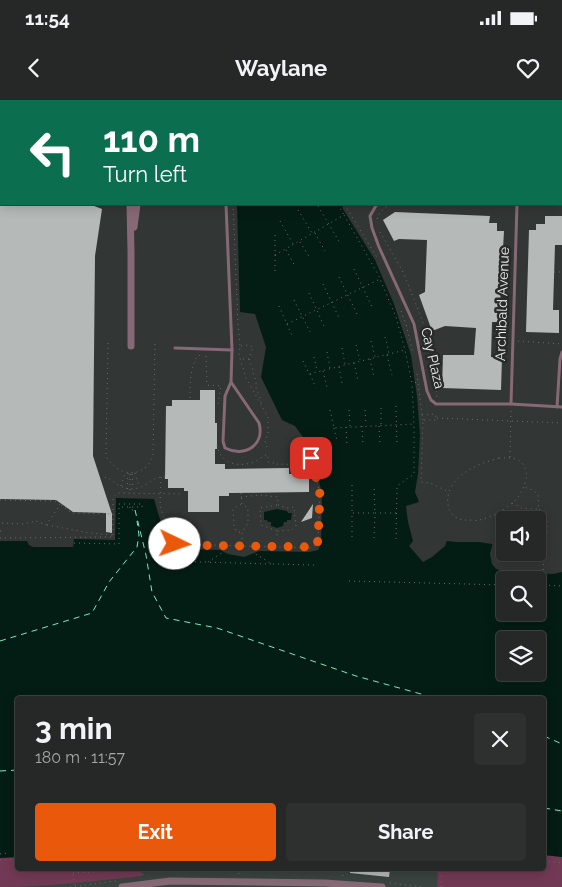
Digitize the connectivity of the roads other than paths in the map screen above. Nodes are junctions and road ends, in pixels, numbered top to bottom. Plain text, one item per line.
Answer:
1 (130, 205) edge
2 (137, 205) edge
3 (226, 205) edge
4 (376, 205) edge
5 (517, 205) edge
6 (131, 252) junction
7 (131, 346) dead end
8 (176, 348) dead end
9 (232, 350) junction
10 (562, 352) edge
11 (231, 382) junction
12 (511, 404) junction
13 (557, 407) junction
14 (562, 407) edge
15 (123, 884) edge
16 (382, 887) edge

1 - 6 street
2 - 6 street
3 - 9 lane
4 - 12 lane, Cay Plaza
5 - 12 lane, Archibald Avenue
6 - 7 street
8 - 9 lane
9 - 11 lane
10 - 13 lane
11 - 11 lane
12 - 13 lane, Cay Plaza
13 - 14 lane, Cay Plaza
15 - 16 street

